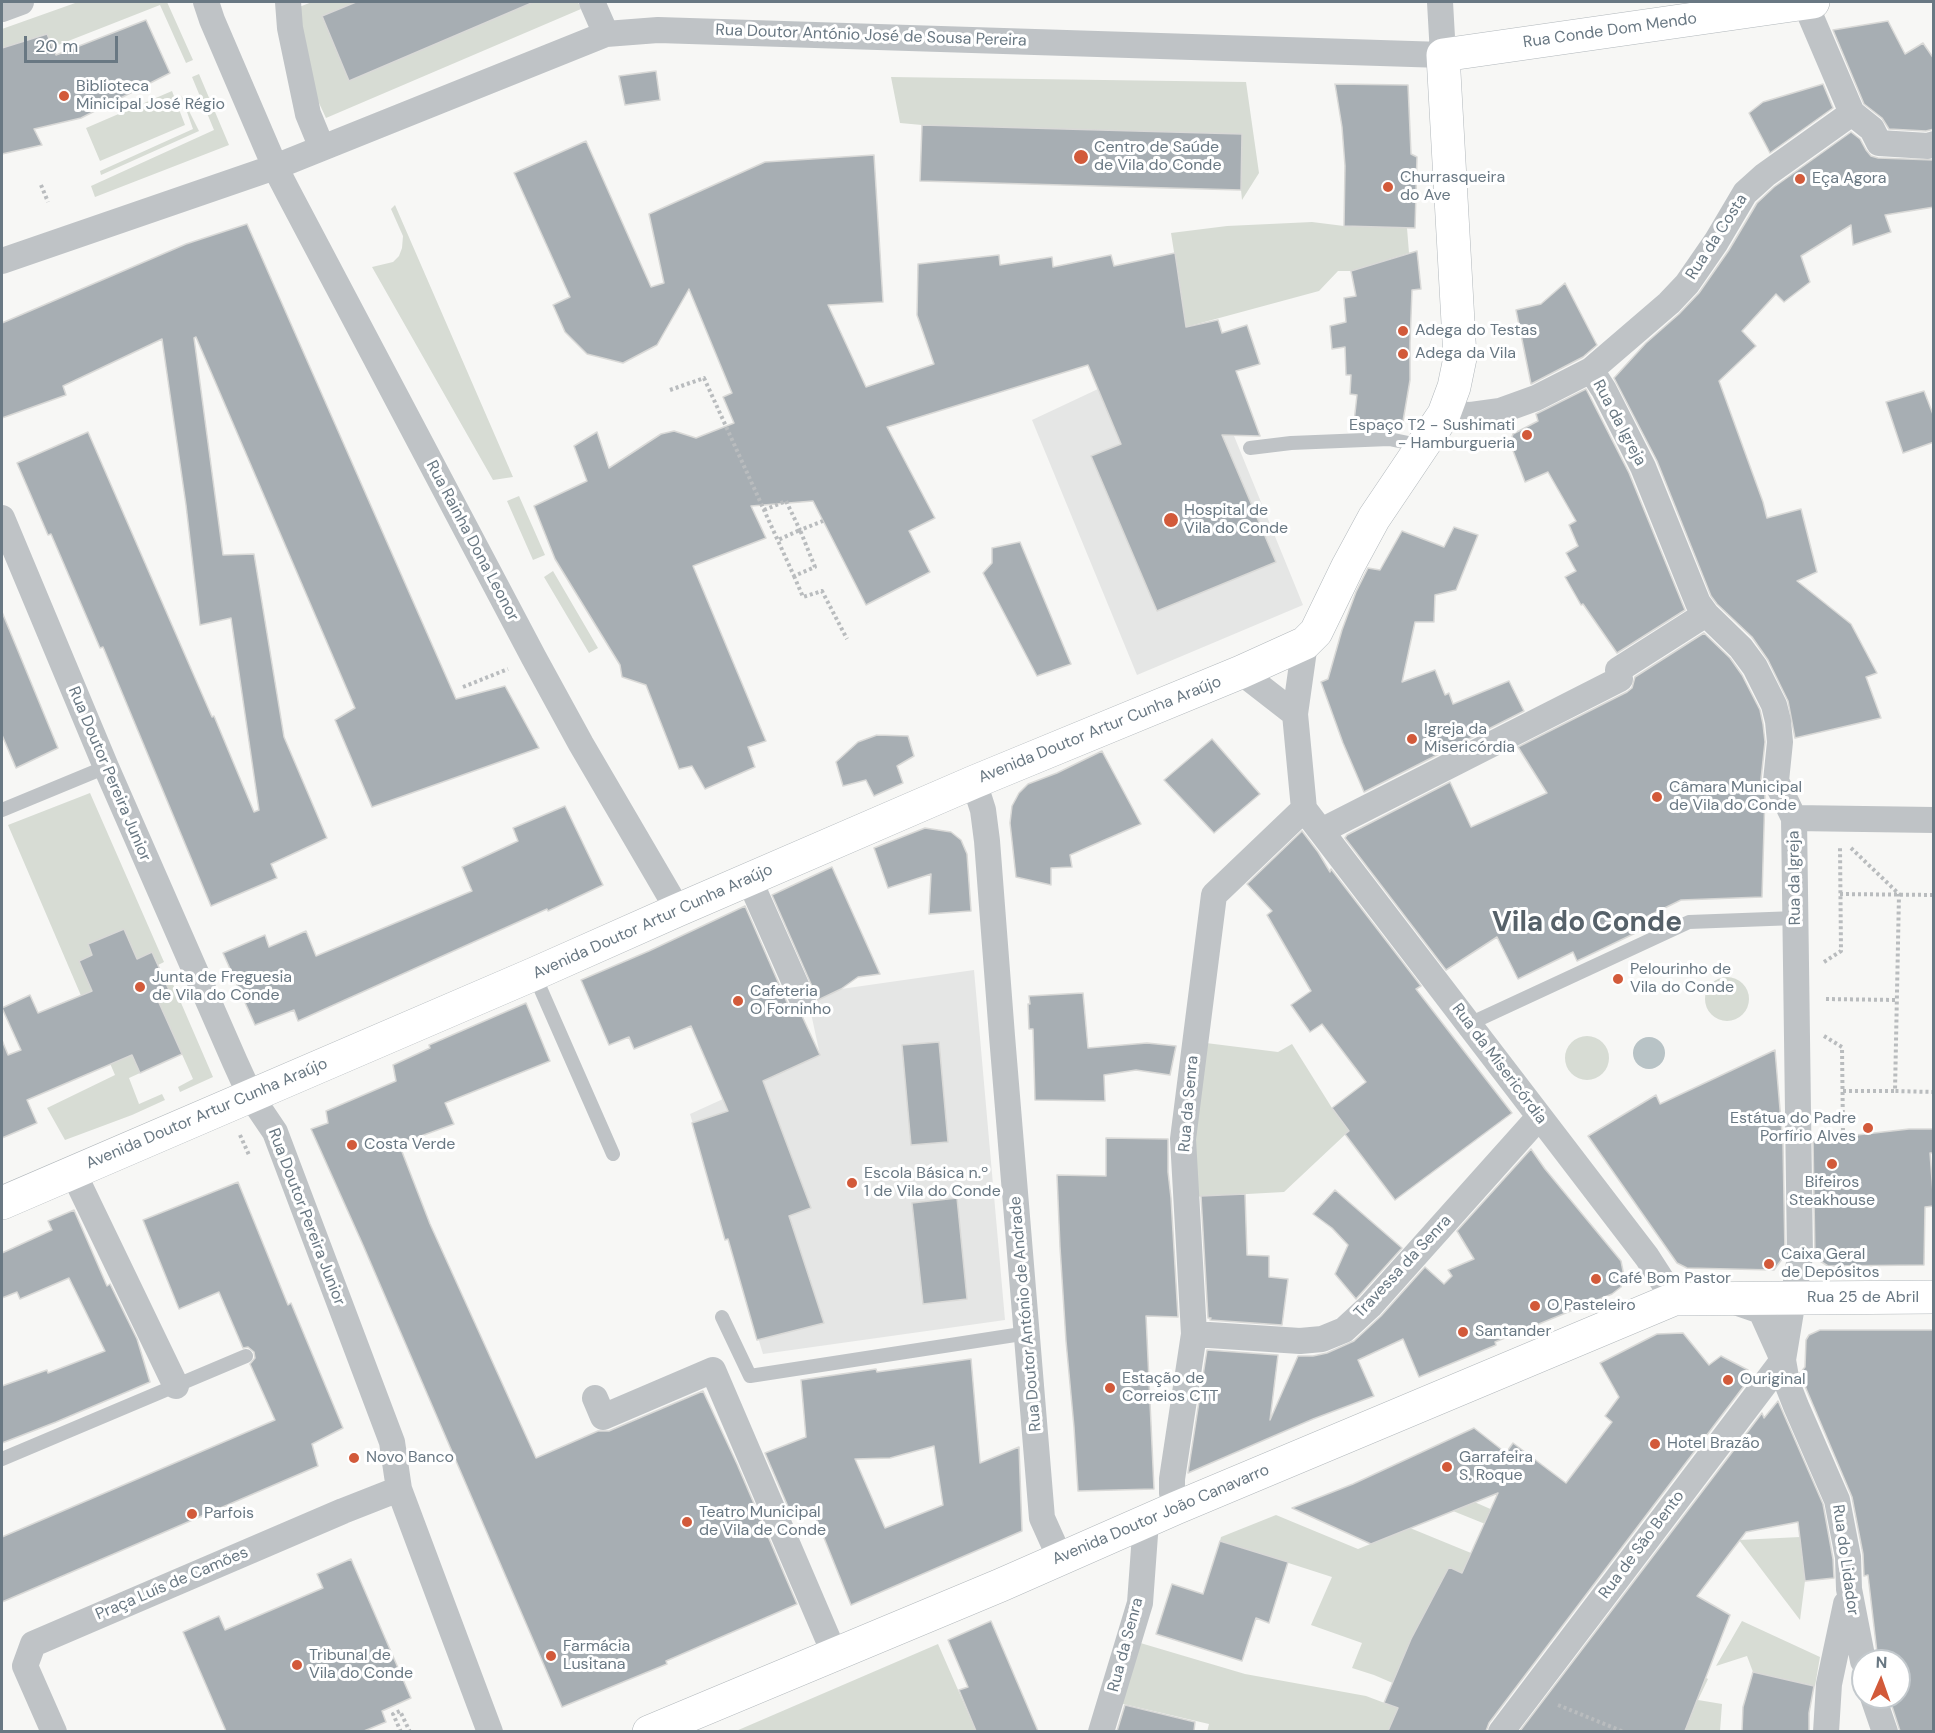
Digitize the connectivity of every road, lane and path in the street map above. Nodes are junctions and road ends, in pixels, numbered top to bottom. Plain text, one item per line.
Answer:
1 (21, 2) edge
2 (206, 2) edge
3 (288, 2) edge
4 (592, 2) edge
5 (1440, 2) edge
6 (1794, 3) edge
7 (2, 9) edge
8 (606, 34) junction
9 (1443, 55) junction
10 (1852, 113) junction
11 (1931, 145) edge
12 (322, 148) junction
13 (275, 167) junction
14 (41, 185) dead end
15 (48, 202) dead end
16 (2, 261) edge
17 (1591, 370) junction
18 (670, 390) dead end
19 (1444, 414) junction
20 (1422, 446) junction
21 (1250, 448) dead end
22 (764, 510) junction
23 (2, 518) edge
24 (823, 520) dead end
25 (800, 530) junction
26 (778, 540) junction
27 (794, 576) junction
28 (1706, 614) junction
29 (847, 639) dead end
30 (1305, 643) junction
31 (534, 658) junction
32 (1241, 672) junction
33 (464, 687) dead end
34 (1294, 714) junction
35 (106, 767) junction
36 (974, 782) junction
37 (1304, 809) junction
38 (2, 810) edge
39 (1794, 818) junction
40 (1934, 820) edge
41 (1322, 831) junction
42 (1840, 843) dead end
43 (1860, 857) dead end
44 (749, 879) junction
45 (1840, 894) junction
46 (1899, 894) junction
47 (1934, 895) edge
48 (678, 910) junction
49 (1796, 918) junction
50 (1822, 963) dead end
51 (534, 974) junction
52 (1822, 999) dead end
53 (1833, 999) dead end
54 (1897, 1000) junction
55 (803, 1001) dead end
56 (1822, 1008) dead end
57 (1469, 1024) junction
58 (1822, 1026) dead end
59 (1843, 1090) junction
60 (1895, 1091) junction
61 (1934, 1092) edge
62 (250, 1095) junction
63 (1539, 1117) junction
64 (1843, 1132) dead end
65 (613, 1154) dead end
66 (73, 1172) junction
67 (2, 1203) edge
68 (1792, 1298) junction
69 (1934, 1298) edge
70 (1674, 1299) junction
71 (1723, 1299) junction
72 (722, 1317) dead end
73 (1028, 1333) junction
74 (1194, 1334) junction
75 (246, 1356) dead end
76 (1783, 1360) junction
77 (176, 1386) junction
78 (595, 1398) dead end
79 (2, 1460) edge
80 (399, 1489) junction
81 (1176, 1508) junction
82 (1146, 1521) junction
83 (1060, 1558) junction
84 (1849, 1589) junction
85 (1861, 1649) edge
86 (834, 1653) junction
87 (1529, 1693) junction
88 (1877, 1709) edge
89 (54, 1731) edge
90 (400, 1731) edge
91 (410, 1731) edge
92 (489, 1731) edge
93 (648, 1731) edge
94 (1101, 1731) edge
95 (1501, 1731) edge
96 (1624, 1731) edge
97 (1826, 1731) edge
98 (1885, 1731) edge

1 - 7 street
2 - 13 street, Rua Rainha Dona Leonor
3 - 12 street
4 - 8 street
5 - 9 street
6 - 9 street, Rua Conde Dom Mendo
6 - 10 street
8 - 9 street, Rua Doutor António José de Sousa Pereira
8 - 12 street, Rua Doutor António José de Sousa Pereira
9 - 19 street
10 - 11 street
10 - 17 street, Rua da Costa
12 - 13 street, Rua Doutor António José de Sousa Pereira
13 - 16 street, Rua Doutor António José de Sousa Pereira
13 - 31 street, Rua Rainha Dona Leonor
14 - 15 path
17 - 19 street, Rua da Costa
17 - 28 street, Rua da Igreja
18 - 22 path
19 - 20 street
20 - 21 lane
20 - 30 street
22 - 25 path
22 - 26 path
23 - 35 street, Rua Doutor Pereira Junior
24 - 25 path
25 - 26 path
25 - 27 path
26 - 27 path
27 - 29 path
28 - 39 street, Rua da Igreja
28 - 41 street
30 - 32 street, Avenida Doutor Artur Cunha Araújo
30 - 34 street
31 - 33 path
31 - 48 street, Rua Rainha Dona Leonor
32 - 34 street
32 - 36 street, Avenida Doutor Artur Cunha Araújo
34 - 37 street
35 - 38 lane
35 - 62 street, Rua Doutor Pereira Junior
36 - 44 street, Avenida Doutor Artur Cunha Araújo
36 - 73 street, Rua Doutor António de Andrade
37 - 41 street, Rua da Misericórdia
37 - 74 street, Rua da Senra
39 - 40 street
39 - 49 street, Rua da Igreja
41 - 57 street, Rua da Misericórdia
42 - 45 path
43 - 46 path
44 - 48 street, Avenida Doutor Artur Cunha Araújo
44 - 55 street
45 - 46 path
45 - 50 path
46 - 47 path
46 - 54 path
48 - 51 street, Avenida Doutor Artur Cunha Araújo
49 - 57 lane
49 - 68 street, Rua da Igreja
51 - 62 street, Avenida Doutor Artur Cunha Araújo
51 - 65 lane
52 - 56 path
53 - 54 path
54 - 60 path
57 - 63 street, Rua da Misericórdia
58 - 59 path
59 - 60 path
59 - 64 path
60 - 61 path
62 - 66 street, Avenida Doutor Artur Cunha Araújo
62 - 80 street, Rua Doutor Pereira Junior
63 - 70 street, Rua da Misericórdia
63 - 74 street, Travessa da Senra
66 - 67 street, Avenida Doutor Artur Cunha Araújo
66 - 77 street
68 - 69 street, Rua 25 de Abril
68 - 71 street, Rua 25 de Abril
68 - 76 street, Rua da Igreja
70 - 71 street, Rua 25 de Abril
70 - 81 street, Avenida Doutor João Canavarro
71 - 76 street
72 - 73 lane
73 - 83 street, Rua Doutor António de Andrade
74 - 81 street, Rua da Senra
75 - 77 lane
76 - 84 street, Rua do Lidador
76 - 87 street, Rua de São Bento
77 - 79 lane
78 - 86 street
80 - 89 street, Praça Luís de Camões
80 - 92 street, Rua Doutor Pereira Junior
81 - 82 street, Avenida Doutor João Canavarro
82 - 83 street, Avenida Doutor João Canavarro
82 - 94 street, Rua da Senra
83 - 86 street, Avenida Doutor João Canavarro
84 - 85 street, Rua do Lidador
84 - 97 street
86 - 93 street, Avenida Doutor João Canavarro
87 - 95 street, Rua de São Bento
87 - 96 path
88 - 98 street
90 - 91 path

